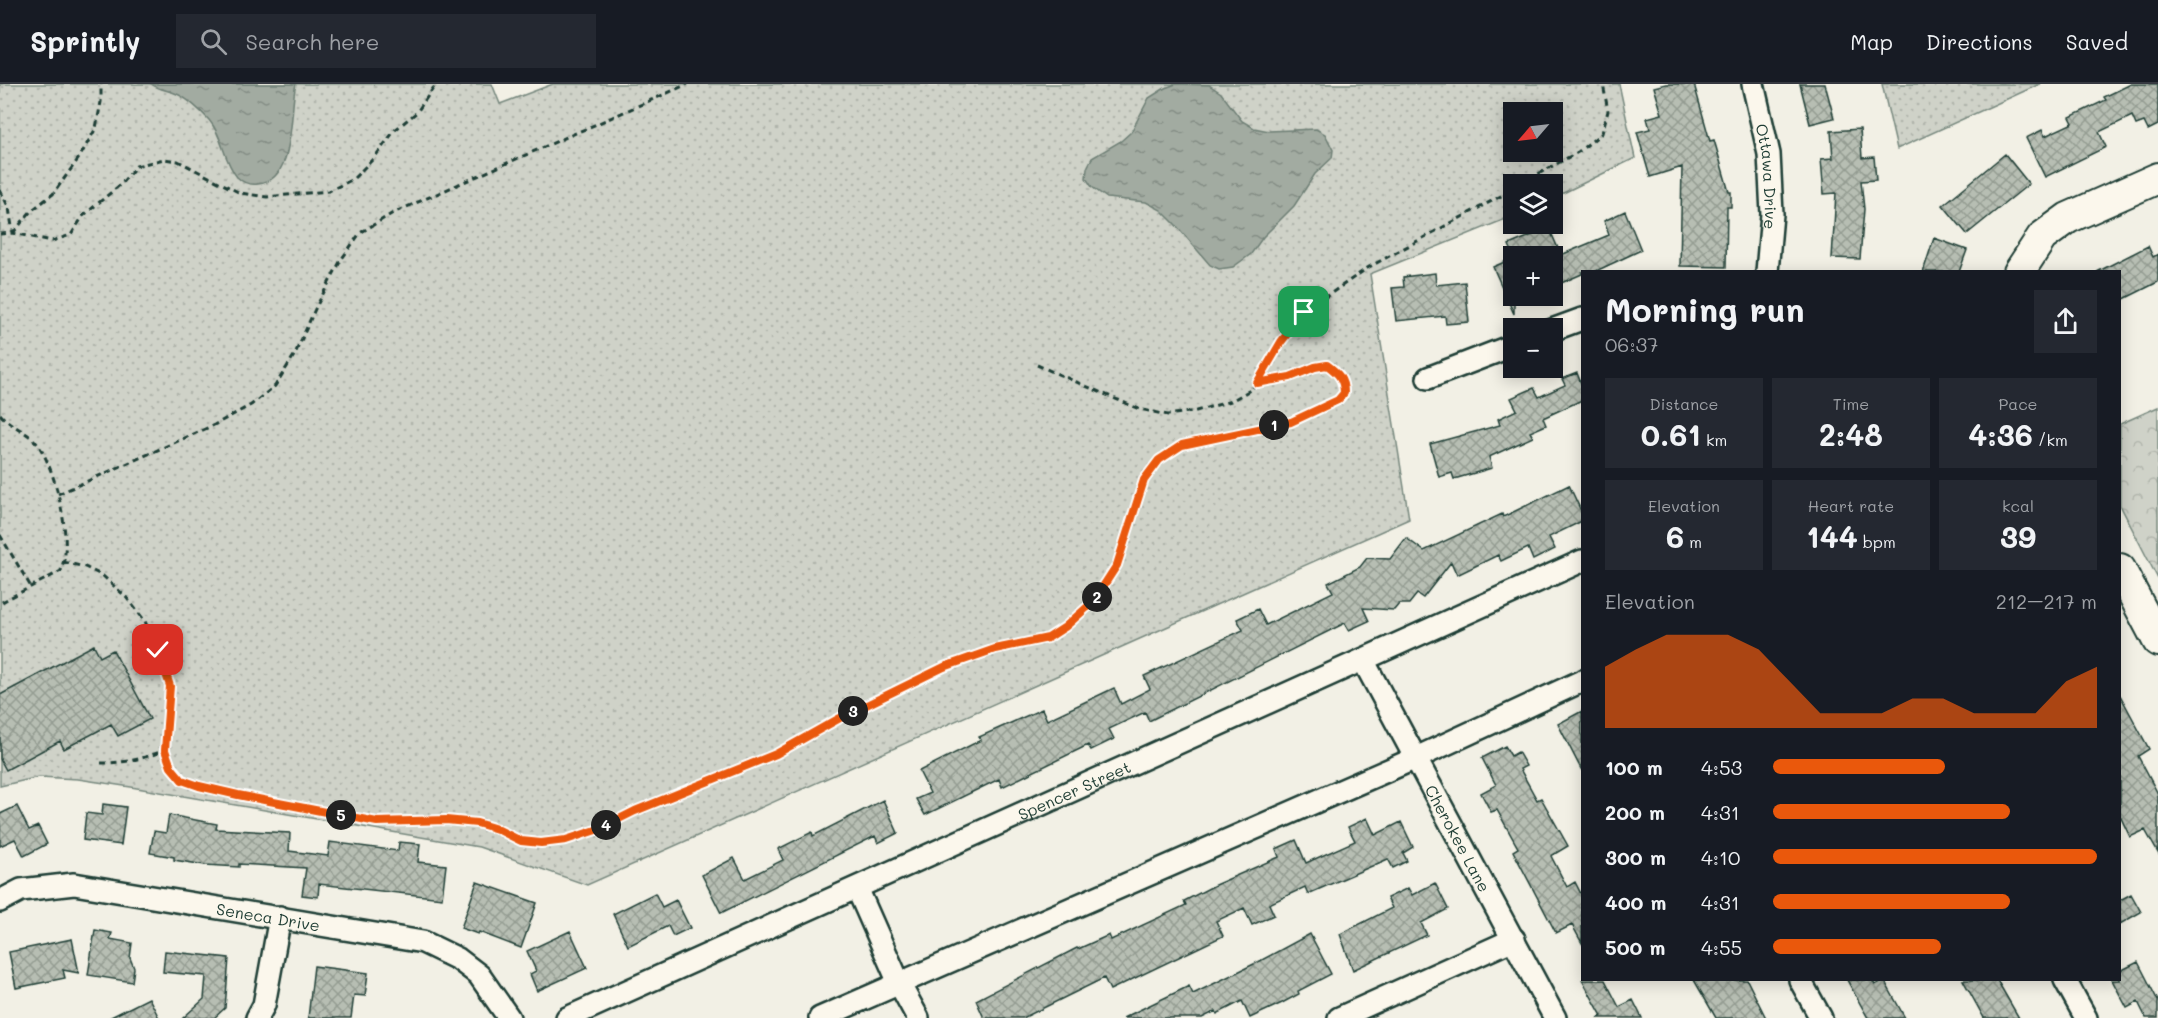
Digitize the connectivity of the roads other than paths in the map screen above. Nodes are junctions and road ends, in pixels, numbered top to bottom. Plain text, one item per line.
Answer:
1 (1753, 84) edge
2 (2158, 178) edge
3 (1767, 270) edge
4 (2020, 270) edge
5 (1581, 319) edge
6 (1563, 326) edge
7 (1503, 349) edge
8 (1428, 378) dead end
9 (1581, 561) edge
10 (2121, 571) edge
11 (2158, 641) edge
12 (1363, 660) junction
13 (1581, 681) edge
14 (1416, 758) junction
15 (857, 888) junction
16 (0, 901) edge
17 (280, 918) junction
18 (1514, 939) junction
19 (1801, 981) edge
20 (2066, 981) edge
21 (899, 983) junction
22 (257, 1018) edge
23 (509, 1018) edge
24 (567, 1018) edge
25 (820, 1018) edge
26 (918, 1018) edge
27 (1339, 1018) edge
28 (1555, 1018) edge
29 (1821, 1018) edge
30 (2086, 1018) edge

1 - 3 street, Ottawa Drive
2 - 4 street
5 - 6 street
7 - 8 street
9 - 12 street, Spencer Street
10 - 11 street
12 - 14 street, Cherokee Lane
12 - 15 street, Spencer Street
13 - 14 street
14 - 18 street, Cherokee Lane
14 - 21 street
15 - 21 street
15 - 24 street, Spencer Street
16 - 17 street, Seneca Drive
17 - 22 street
17 - 23 street, Seneca Drive
18 - 27 street
18 - 28 street, Cherokee Lane
19 - 29 street
20 - 30 street
21 - 25 street
21 - 26 street

